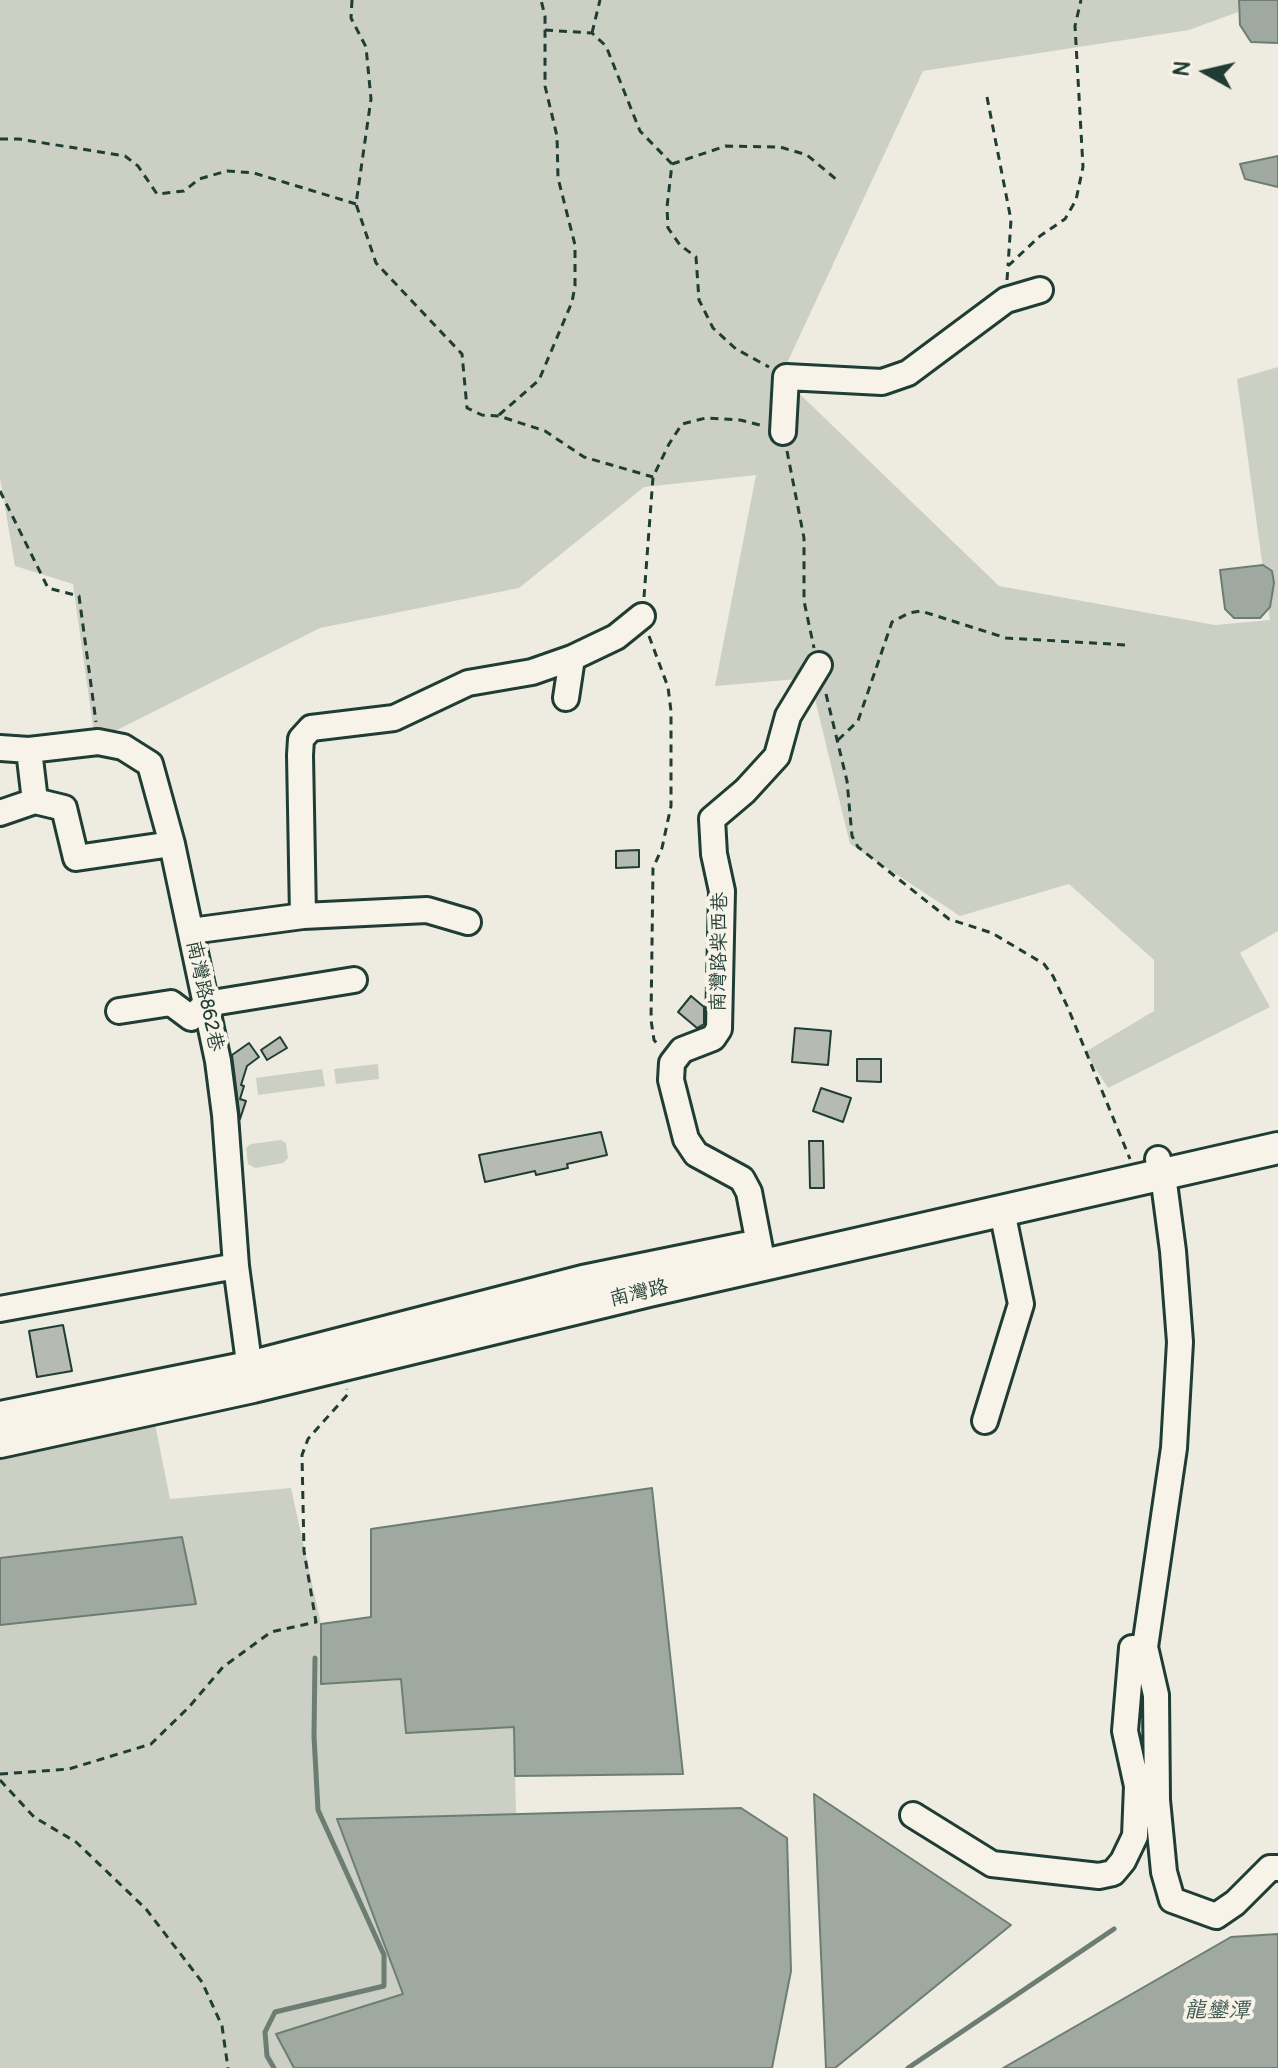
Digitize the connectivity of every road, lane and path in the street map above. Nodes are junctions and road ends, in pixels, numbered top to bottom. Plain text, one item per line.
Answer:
1 (352, 0) edge
2 (541, 0) edge
3 (600, 0) edge
4 (1081, 0) edge
5 (545, 30) junction
6 (592, 33) junction
7 (987, 97) dead end
8 (0, 139) edge
9 (672, 164) junction
10 (837, 180) dead end
11 (356, 204) junction
12 (1008, 266) junction
13 (1040, 290) dead end
14 (1006, 300) junction
15 (786, 377) junction
16 (499, 416) junction
17 (783, 432) junction
18 (653, 477) junction
19 (0, 491) edge
20 (642, 616) junction
21 (1127, 645) dead end
22 (572, 658) junction
23 (819, 665) junction
24 (566, 698) dead end
25 (838, 740) junction
26 (98, 742) junction
27 (0, 748) edge
28 (29, 750) junction
29 (35, 801) junction
30 (0, 813) edge
31 (172, 844) junction
32 (303, 916) junction
33 (468, 922) dead end
34 (191, 931) junction
35 (354, 980) dead end
36 (206, 1004) junction
37 (119, 1011) dead end
38 (672, 1063) junction
39 (1278, 1130) edge
40 (1278, 1148) edge
41 (1151, 1165) junction
42 (1002, 1211) junction
43 (762, 1255) junction
44 (236, 1266) junction
45 (0, 1309) edge
46 (341, 1366) junction
47 (251, 1377) junction
48 (0, 1417) edge
49 (985, 1421) dead end
50 (0, 1442) edge
51 (1132, 1648) dead end
52 (0, 1774) edge
53 (0, 1780) edge
54 (913, 1815) dead end
55 (1278, 1868) edge
56 (228, 2068) edge

1 - 11 path
2 - 5 path
3 - 6 path
4 - 12 path
5 - 6 path
5 - 16 path
6 - 9 path
7 - 12 path
8 - 11 path
9 - 10 path
9 - 15 path
11 - 16 path
12 - 14 path
13 - 14 street
14 - 15 street
15 - 17 street
16 - 18 path
17 - 18 path
17 - 23 path
18 - 20 path
19 - 26 path
20 - 22 street
20 - 38 path
21 - 25 path
22 - 24 street
22 - 32 street
23 - 25 path
23 - 38 street, 南灣路柴西巷
25 - 41 path
26 - 28 street, 南灣路862巷
26 - 31 street, 南灣路862巷
27 - 28 street, 南灣路862巷
28 - 29 street
29 - 30 street
29 - 31 street
31 - 34 street, 南灣路862巷
32 - 33 street
32 - 34 street
34 - 36 street, 南灣路862巷
35 - 36 street
36 - 37 street
36 - 44 street, 南灣路862巷
38 - 43 street
39 - 41 main road, 南灣路
40 - 41 main road, 南灣路
41 - 42 main road, 南灣路
41 - 43 main road, 南灣路
41 - 55 street
42 - 43 main road, 南灣路
42 - 49 street
43 - 46 main road, 南灣路
43 - 47 main road, 南灣路
44 - 45 street
44 - 47 street, 南灣路862巷
46 - 47 main road, 南灣路
46 - 52 path
47 - 48 main road, 南灣路
47 - 50 main road, 南灣路
51 - 54 street
53 - 56 path

